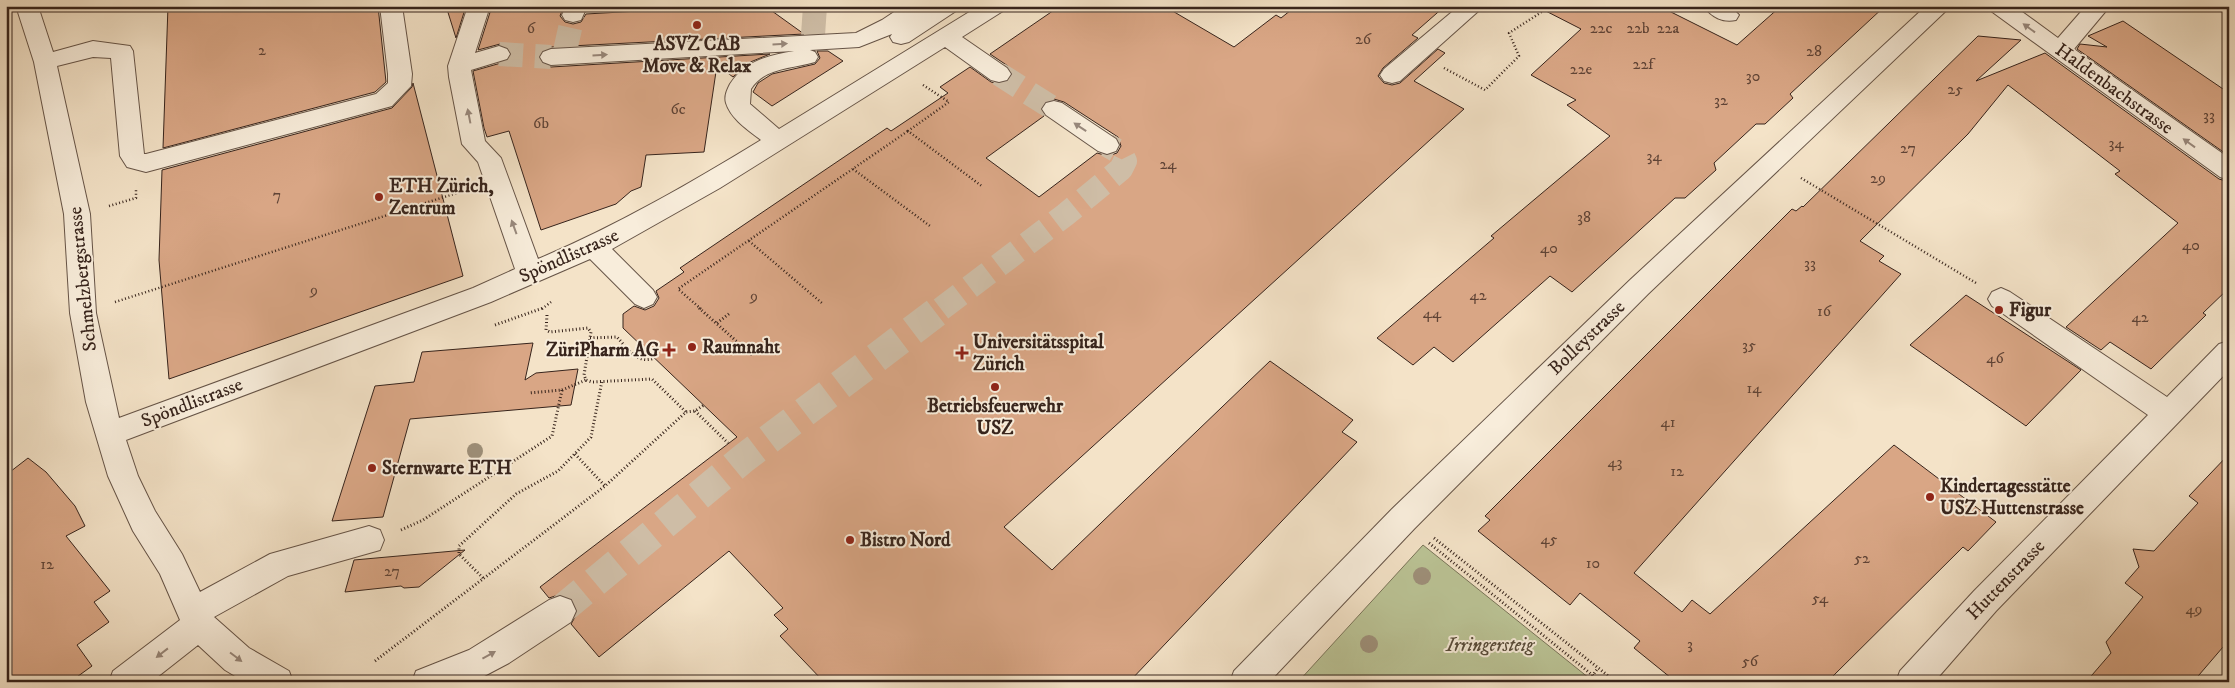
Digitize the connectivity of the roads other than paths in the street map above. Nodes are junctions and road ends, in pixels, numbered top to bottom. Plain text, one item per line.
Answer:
1 (23, 6) edge
2 (27, 6) edge
3 (391, 6) edge
4 (480, 6) edge
5 (917, 6) edge
6 (948, 6) edge
7 (995, 6) edge
8 (1472, 6) edge
9 (1940, 6) edge
10 (1999, 6) edge
11 (2099, 6) edge
12 (6, 14) edge
13 (953, 42) junction
14 (2060, 50) junction
15 (499, 54) tunnel mouth
16 (559, 55) tunnel mouth
17 (45, 62) junction
18 (459, 66) junction
19 (1000, 74) tunnel mouth
20 (1392, 75) dead end
21 (1054, 109) tunnel mouth
22 (764, 129) junction
23 (1107, 145) tunnel mouth
24 (2229, 171) edge
25 (595, 246) junction
26 (530, 273) junction
27 (644, 297) dead end
28 (2001, 299) road end
29 (2229, 352) edge
30 (2169, 414) junction
31 (109, 434) junction
32 (369, 540) road end
33 (560, 611) tunnel mouth
34 (196, 618) junction
35 (125, 682) edge
36 (277, 682) edge
37 (428, 682) edge
38 (1246, 682) edge
39 (1912, 682) edge

1 - 12 street
2 - 17 street, Schmelzbergstrasse
3 - 17 street
4 - 18 street
16 -> 5 street
6 - 22 street
7 - 13 street, Spöndlistrasse
8 - 20 street
9 - 38 street, Bolleystrasse
14 -> 10 street, Haldenbachstrasse
11 - 14 street
13 - 19 street
13 - 22 street, Spöndlistrasse
24 -> 14 street, Haldenbachstrasse
15 - 18 street
17 - 31 street, Schmelzbergstrasse
26 -> 18 street
23 -> 21 street
22 - 25 street, Spöndlistrasse
25 - 26 street, Spöndlistrasse
25 - 27 street
26 - 31 street, Spöndlistrasse
28 - 30 street
29 - 30 street, Huttenstrasse
30 - 39 street, Huttenstrasse
31 - 34 street, Schmelzbergstrasse
32 - 34 street
37 -> 33 street
34 -> 35 street
34 -> 36 street

